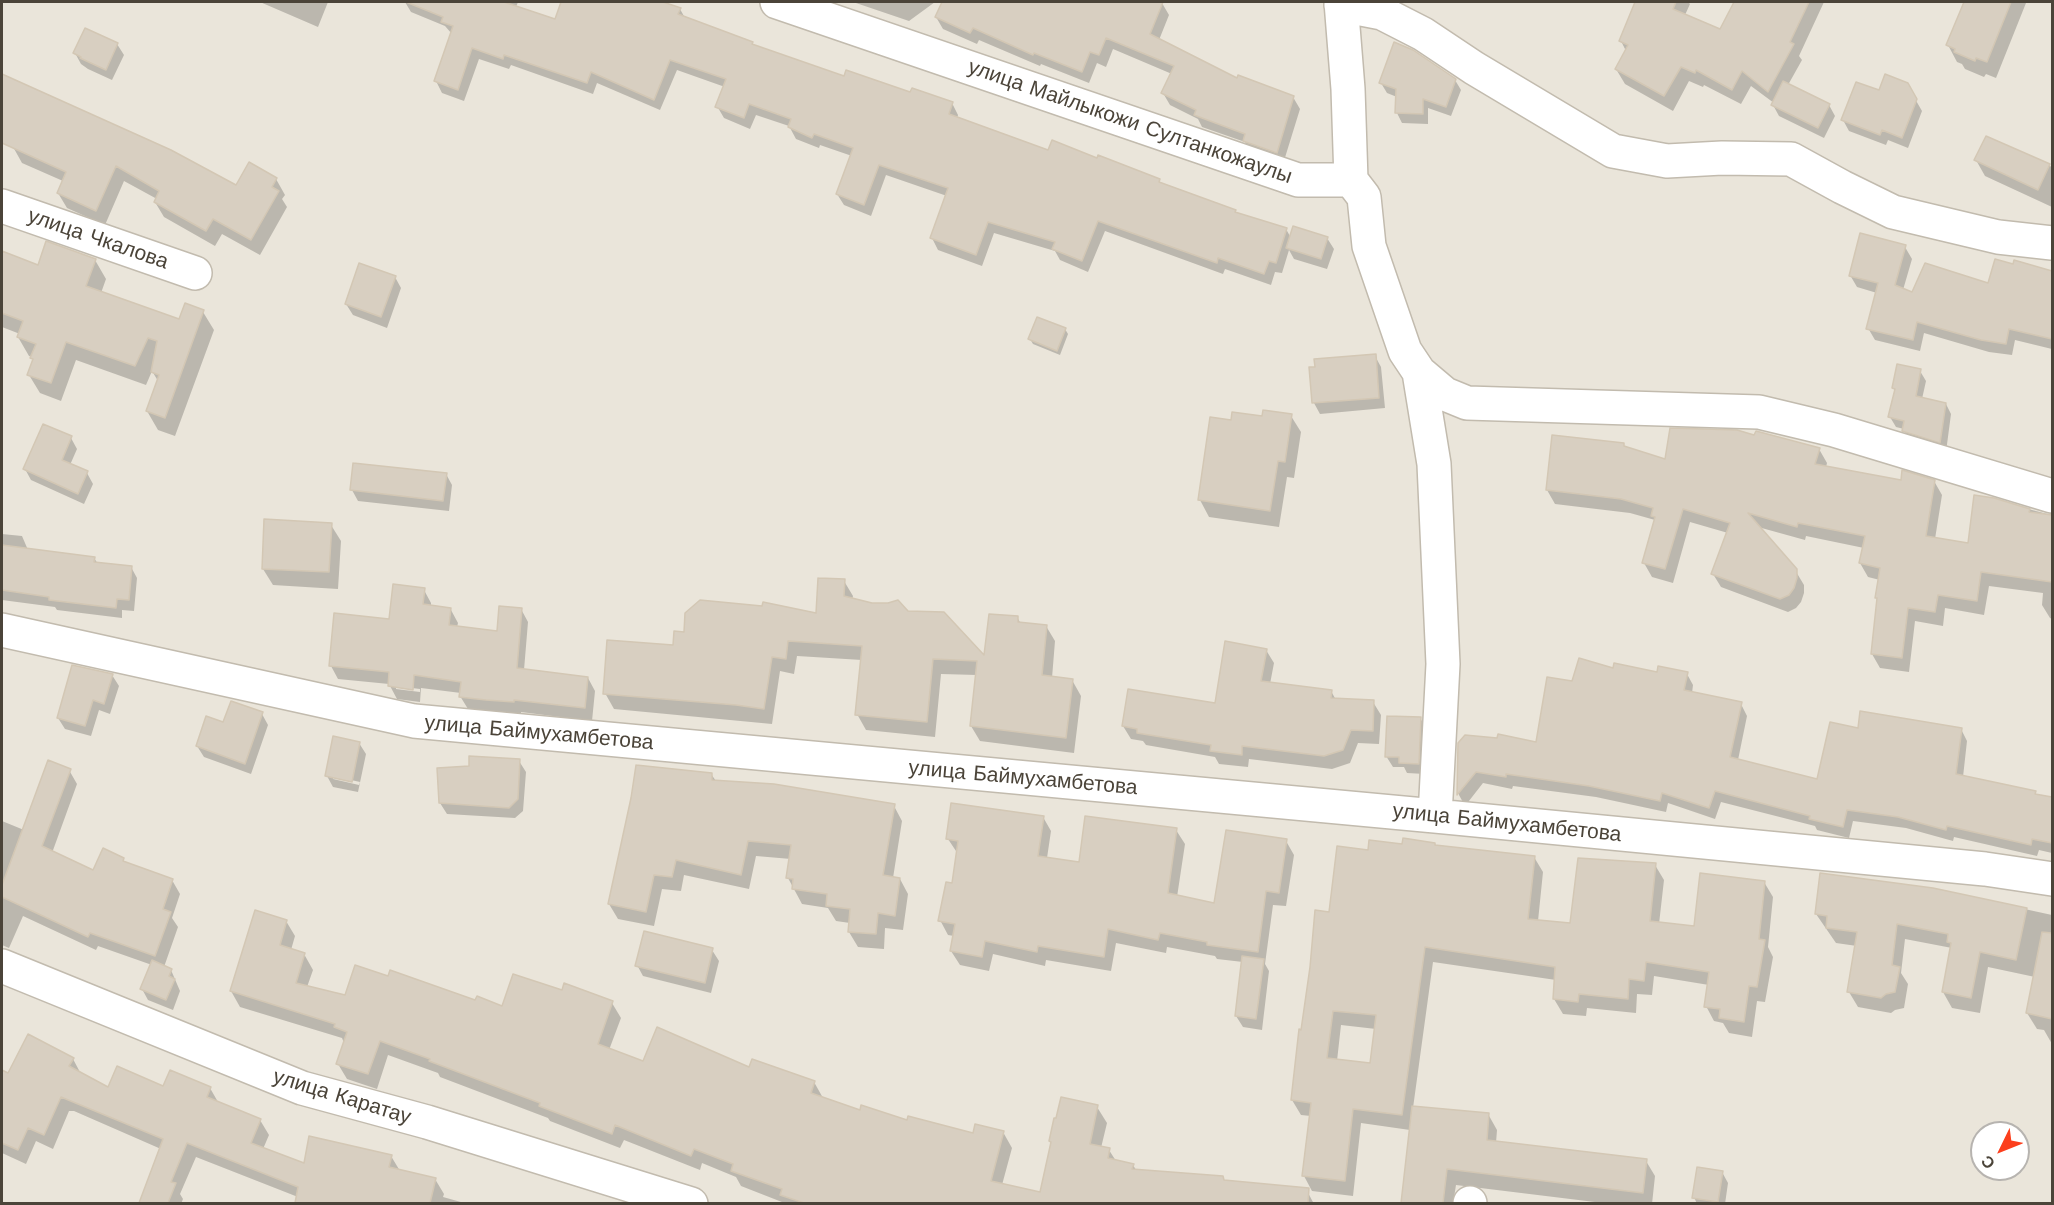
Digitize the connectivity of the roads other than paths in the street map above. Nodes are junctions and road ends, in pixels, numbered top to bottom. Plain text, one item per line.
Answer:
1 (777, 2) edge
2 (1341, 3) edge
3 (1351, 180) junction
4 (2, 206) edge
5 (2052, 243) edge
6 (195, 273) dead end
7 (1419, 372) junction
8 (2052, 496) edge
9 (2, 630) edge
10 (1435, 816) junction
11 (2052, 879) edge
12 (2, 966) edge
13 (691, 1203) edge

1 - 3 street, улица Майлыкожи Султанкожаулы
2 - 3 street
2 - 5 street
3 - 7 street
4 - 6 street, улица Чкалова
7 - 8 street
7 - 10 street
9 - 10 street, улица Баймухамбетова
10 - 11 street, улица Баймухамбетова
12 - 13 street, улица Каратау

